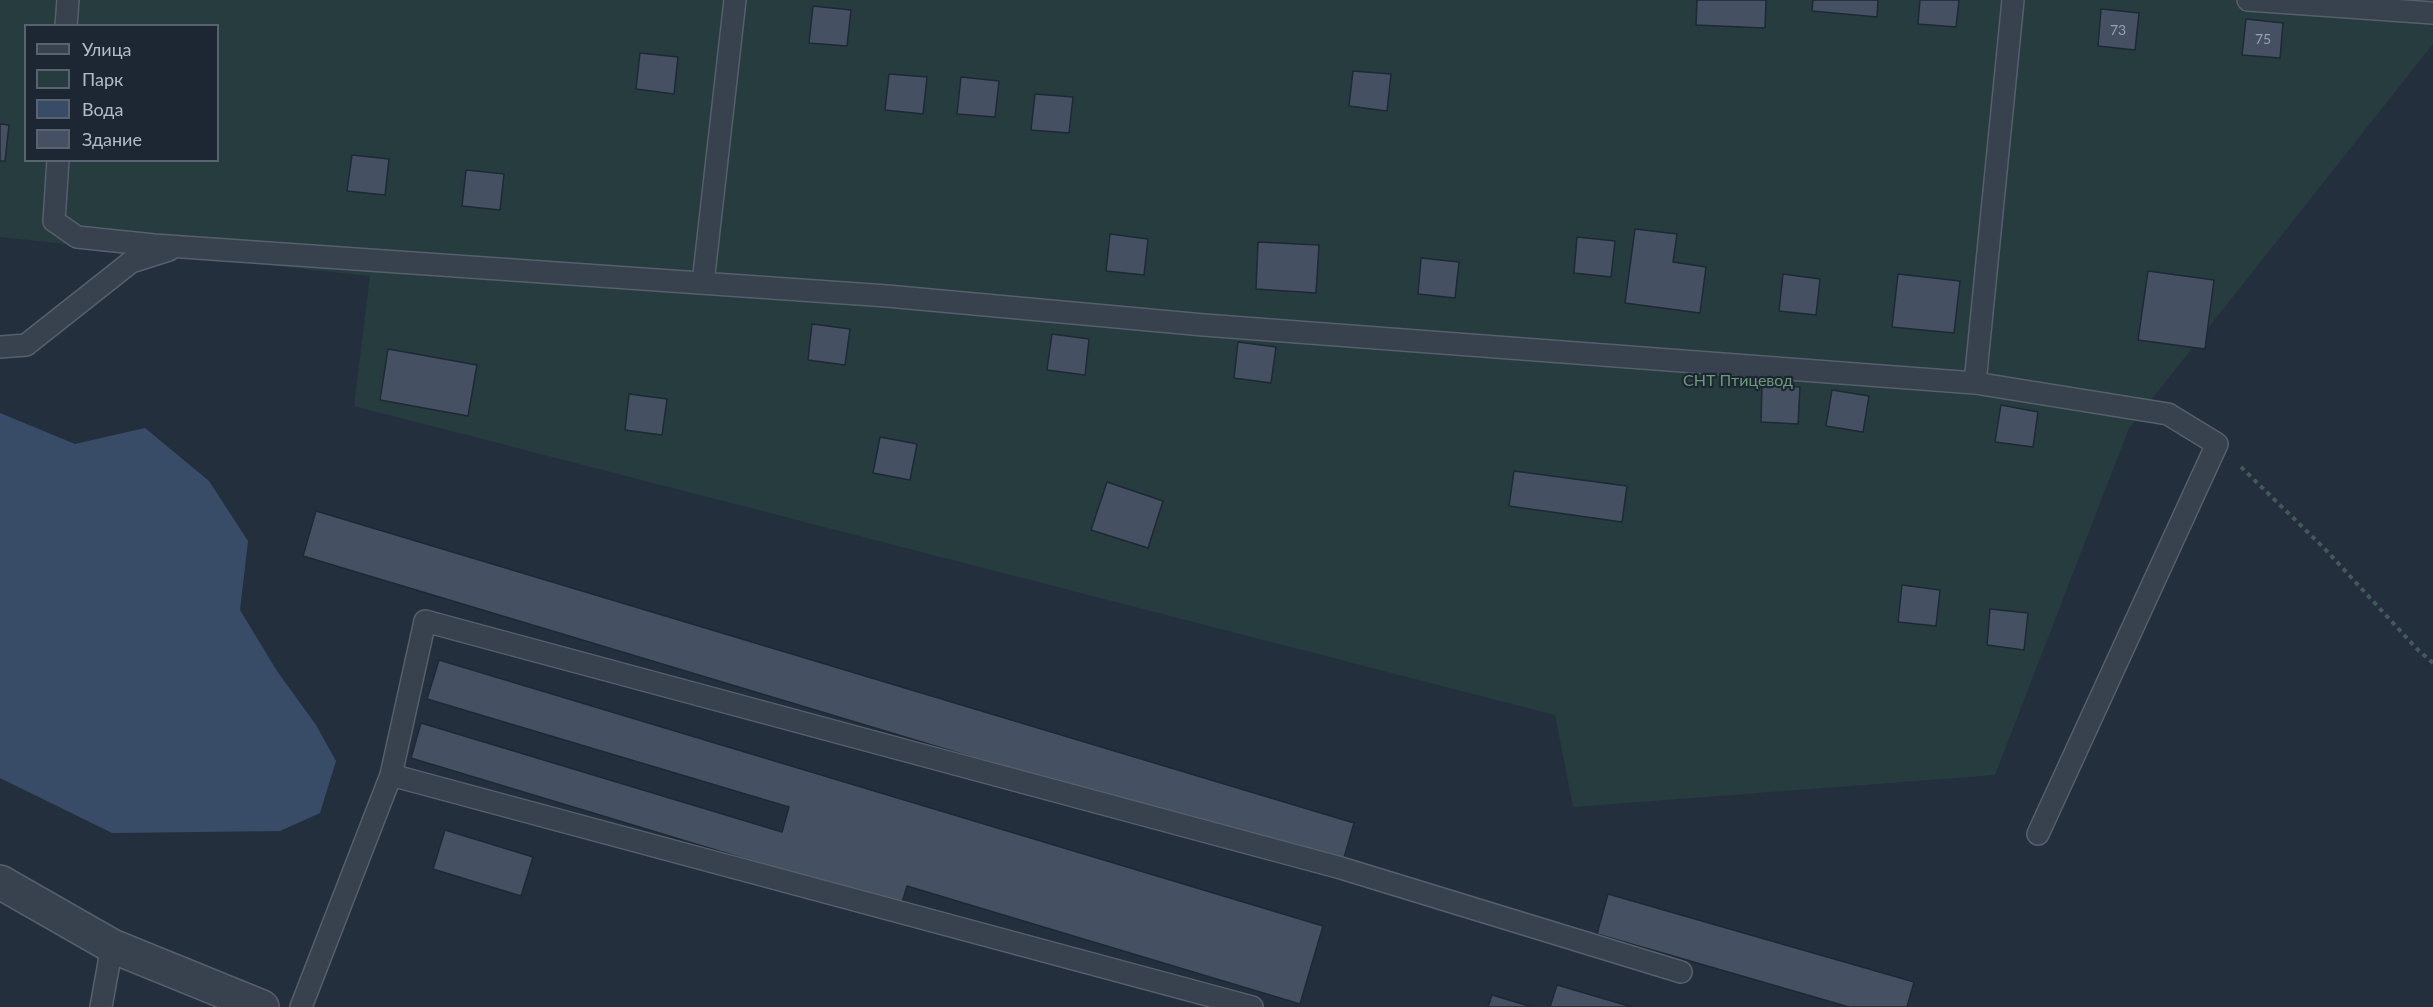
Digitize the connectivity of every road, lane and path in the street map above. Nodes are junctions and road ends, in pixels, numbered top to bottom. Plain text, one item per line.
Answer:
1 (68, 0) edge
2 (735, 0) edge
3 (2013, 0) edge
4 (2248, 0) edge
5 (2433, 13) edge
6 (66, 24) edge
7 (58, 162) edge
8 (180, 246) junction
9 (703, 283) junction
10 (0, 348) edge
11 (1976, 383) junction
12 (2217, 444) junction
13 (2433, 663) edge
14 (391, 775) junction
15 (2038, 834) dead end
16 (0, 882) edge
17 (112, 946) junction
18 (1681, 972) dead end
19 (253, 1005) edge
20 (101, 1007) edge
21 (301, 1007) edge
22 (1252, 1007) edge

1 - 6 lane
2 - 9 lane
3 - 11 lane
4 - 5 lane
7 - 8 lane
8 - 9 lane
8 - 10 lane
9 - 11 lane
11 - 12 lane
12 - 13 path
12 - 15 lane
14 - 18 lane
14 - 21 lane
14 - 22 lane
16 - 17 street
17 - 19 street
17 - 20 lane

